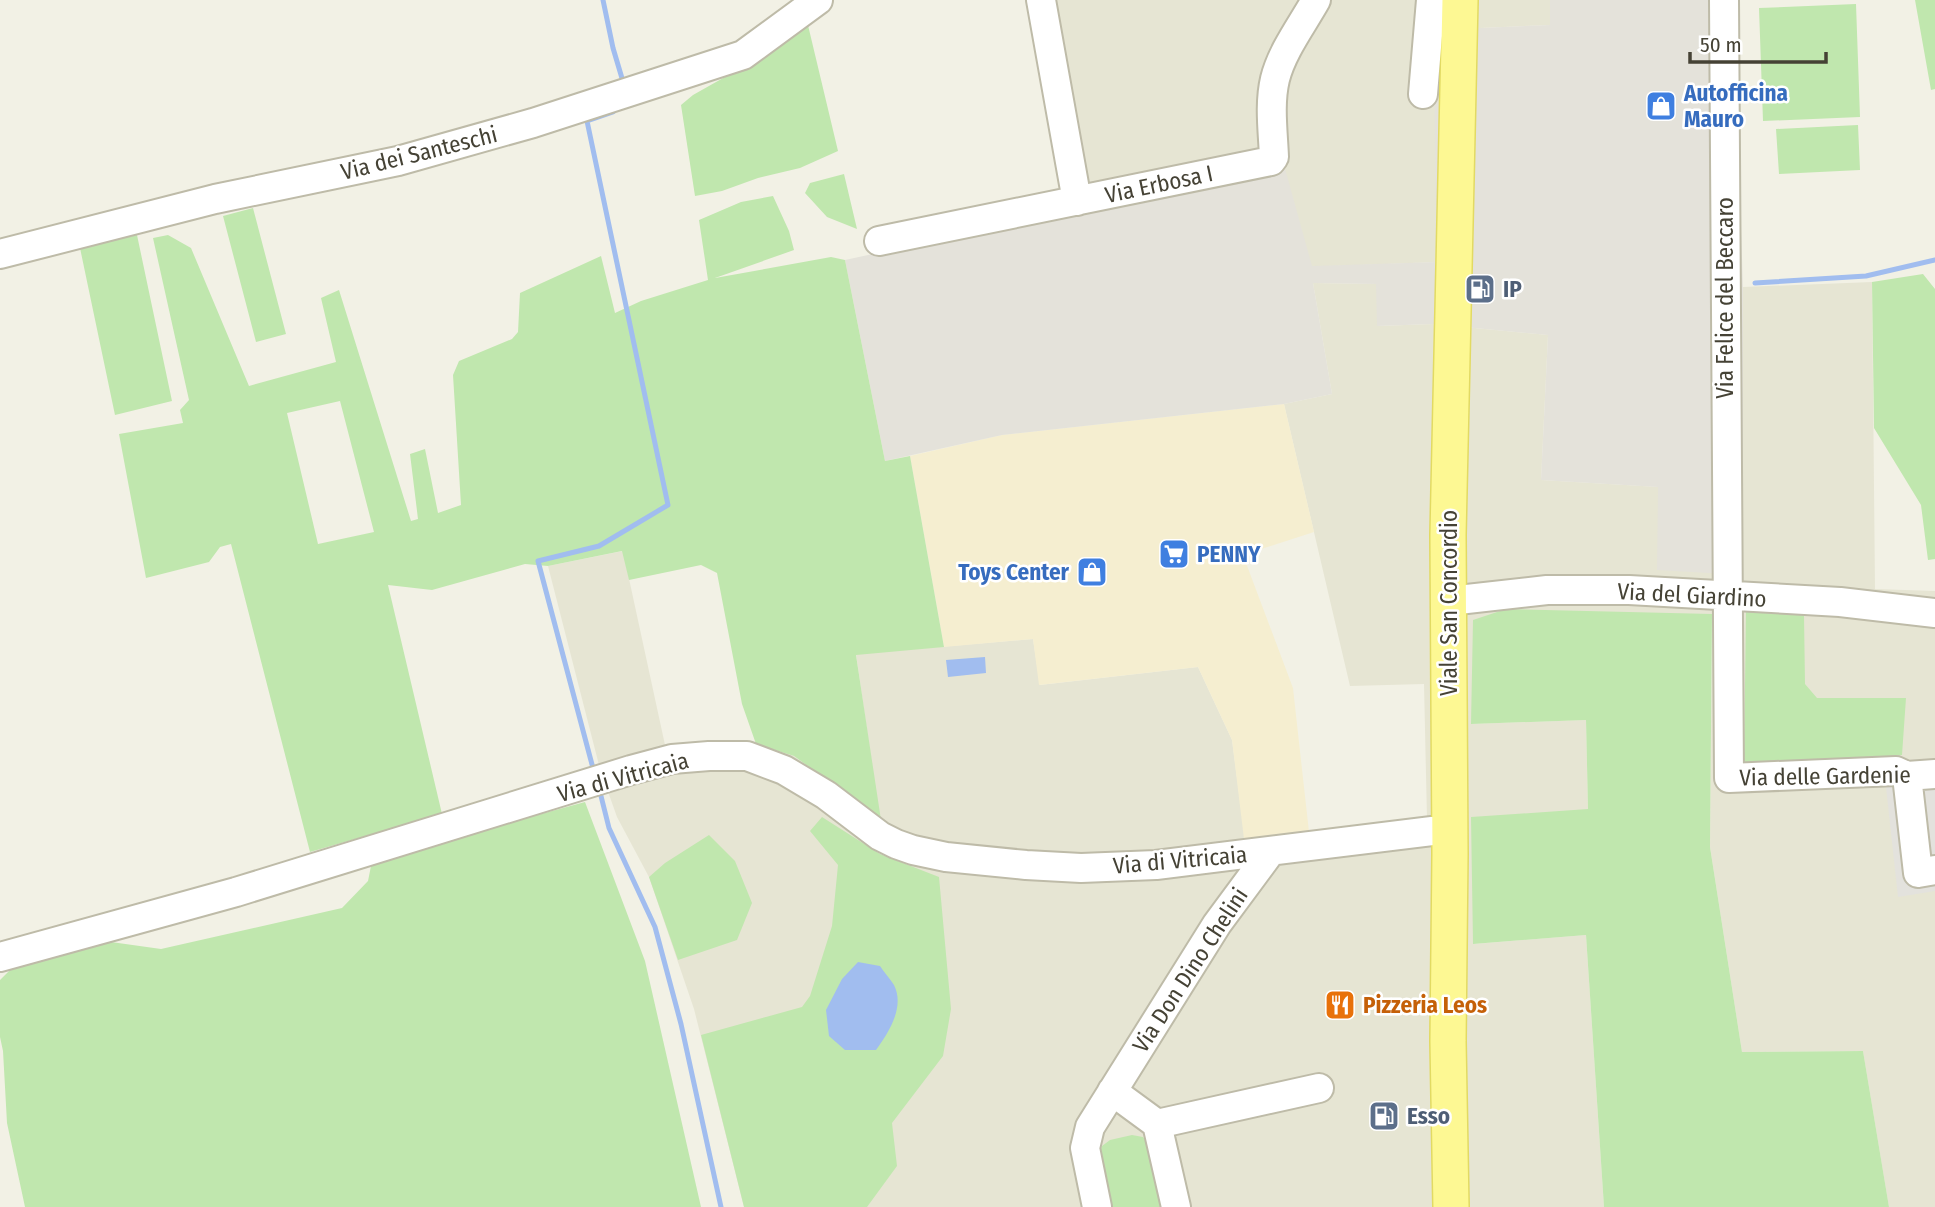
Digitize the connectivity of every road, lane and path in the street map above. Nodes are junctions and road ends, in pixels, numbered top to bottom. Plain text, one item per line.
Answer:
1 (818, 0) edge
2 (1041, 0) edge
3 (1316, 0) edge
4 (1431, 0) edge
5 (1460, 0) edge
6 (1724, 0) edge
7 (1423, 94) dead end
8 (1077, 201) junction
9 (879, 241) dead end
10 (0, 254) edge
11 (1727, 596) junction
12 (1449, 601) junction
13 (1935, 613) edge
14 (1935, 774) edge
15 (1907, 776) junction
16 (1450, 831) junction
17 (1271, 850) junction
18 (1935, 870) edge
19 (0, 957) edge
20 (1319, 1088) dead end
21 (1112, 1091) junction
22 (1157, 1124) junction
23 (1097, 1207) edge
24 (1176, 1207) edge
25 (1451, 1207) edge

1 - 10 street, Via dei Santeschi
2 - 8 street
3 - 8 street, Via Erbosa I
4 - 7 street
5 - 12 main road, Viale San Concordio
6 - 11 street, Via Felice del Beccaro
8 - 9 street, Via Erbosa I
11 - 12 street, Via del Giardino
11 - 13 street, Via del Giardino
11 - 15 street, Via delle Gardenie
12 - 16 main road, Viale San Concordio
14 - 15 street, Via delle Gardenie
15 - 18 street
16 - 17 street, Via di Vitricaia
16 - 25 main road, Viale San Concordio
17 - 19 street, Via di Vitricaia
17 - 21 street, Via Don Dino Chelini
20 - 22 street
21 - 22 street
21 - 23 street, Via Don Dino Chelini
22 - 24 street

